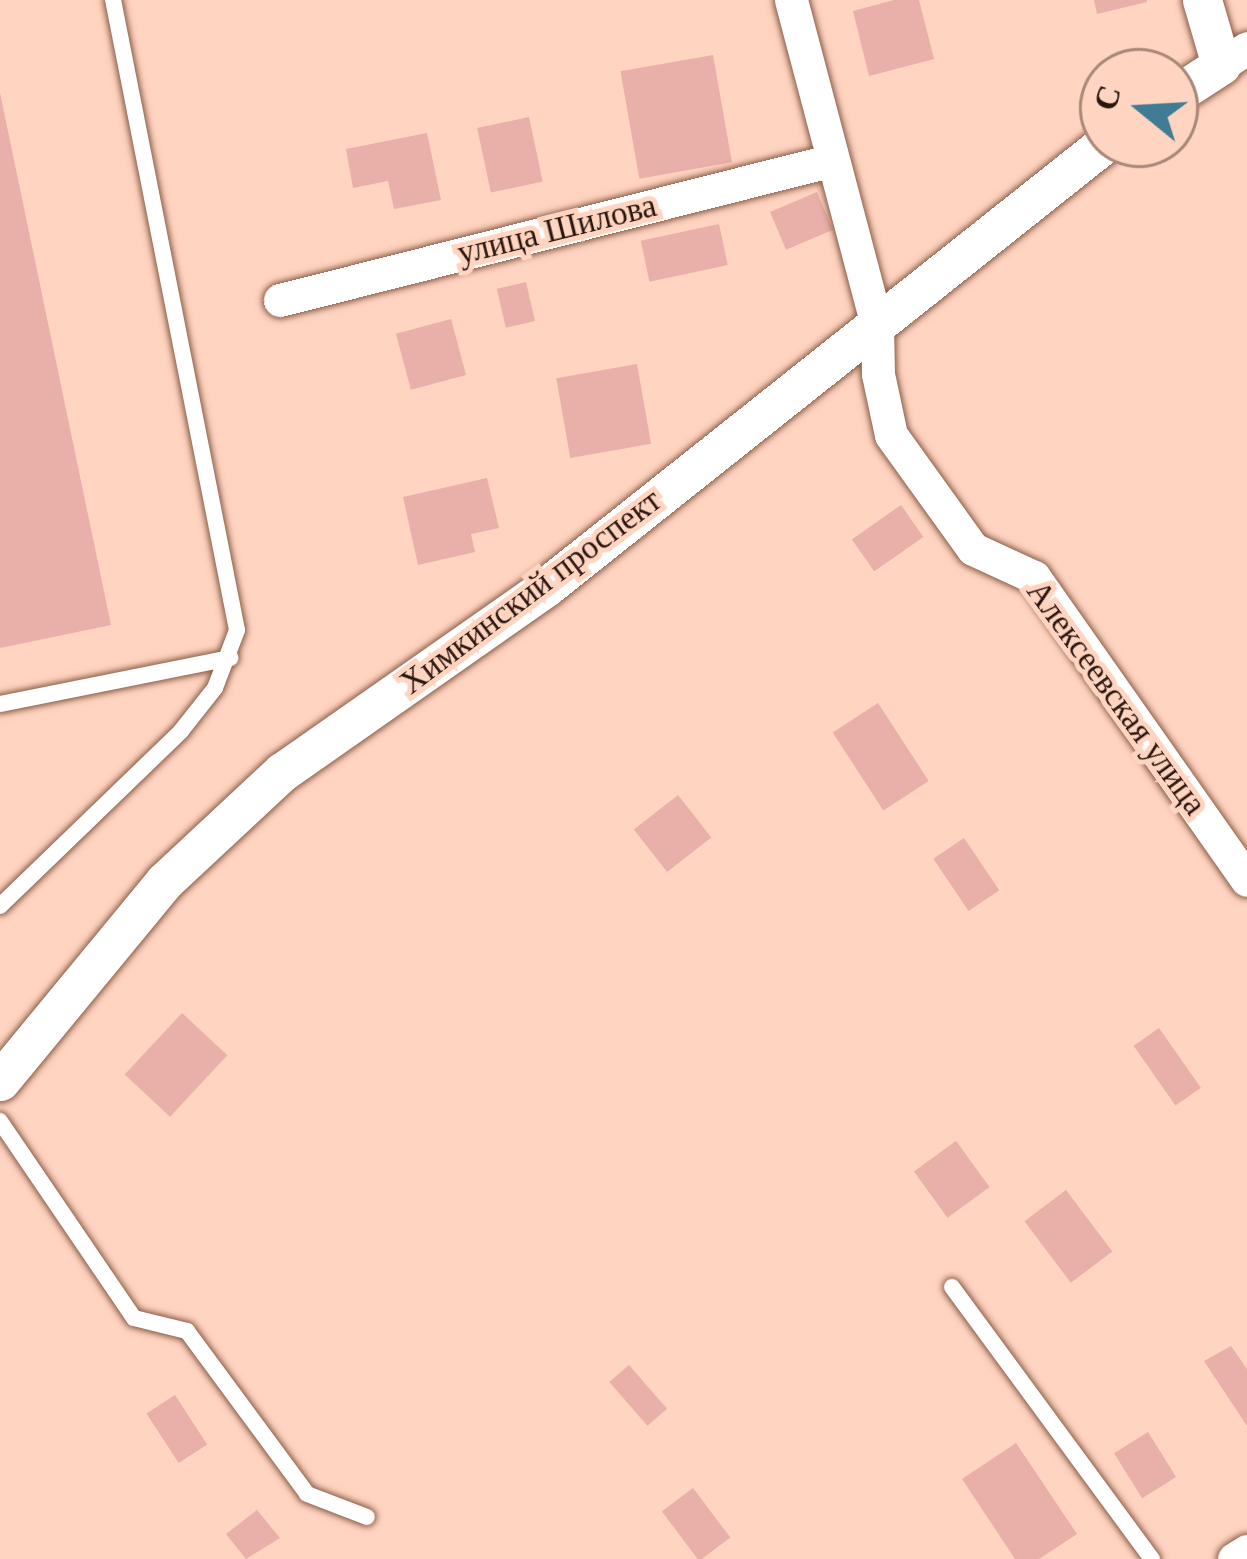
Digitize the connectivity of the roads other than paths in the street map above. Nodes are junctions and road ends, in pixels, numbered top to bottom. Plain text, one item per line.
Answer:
1 (113, 0) edge
2 (791, 0) edge
3 (1202, 0) edge
4 (1238, 62) edge
5 (1199, 82) edge
6 (833, 160) junction
7 (1079, 164) edge
8 (280, 300) dead end
9 (877, 325) junction
10 (230, 658) junction
11 (0, 704) edge
12 (1247, 880) edge
13 (0, 906) edge
14 (0, 1082) edge
15 (0, 1121) edge
16 (952, 1287) dead end
17 (367, 1517) dead end
18 (1247, 1551) edge
19 (1152, 1559) edge
20 (1234, 1559) edge

1 - 10 lane
2 - 6 street, Алексеевская улица
3 - 4 street
4 - 5 street
6 - 8 street, улица Шилова
6 - 9 street, Алексеевская улица
7 - 9 street, Химкинский проспект
9 - 12 street, Алексеевская улица
9 - 14 street, Химкинский проспект
10 - 11 lane
10 - 13 lane
15 - 17 lane
16 - 19 lane
18 - 20 street

